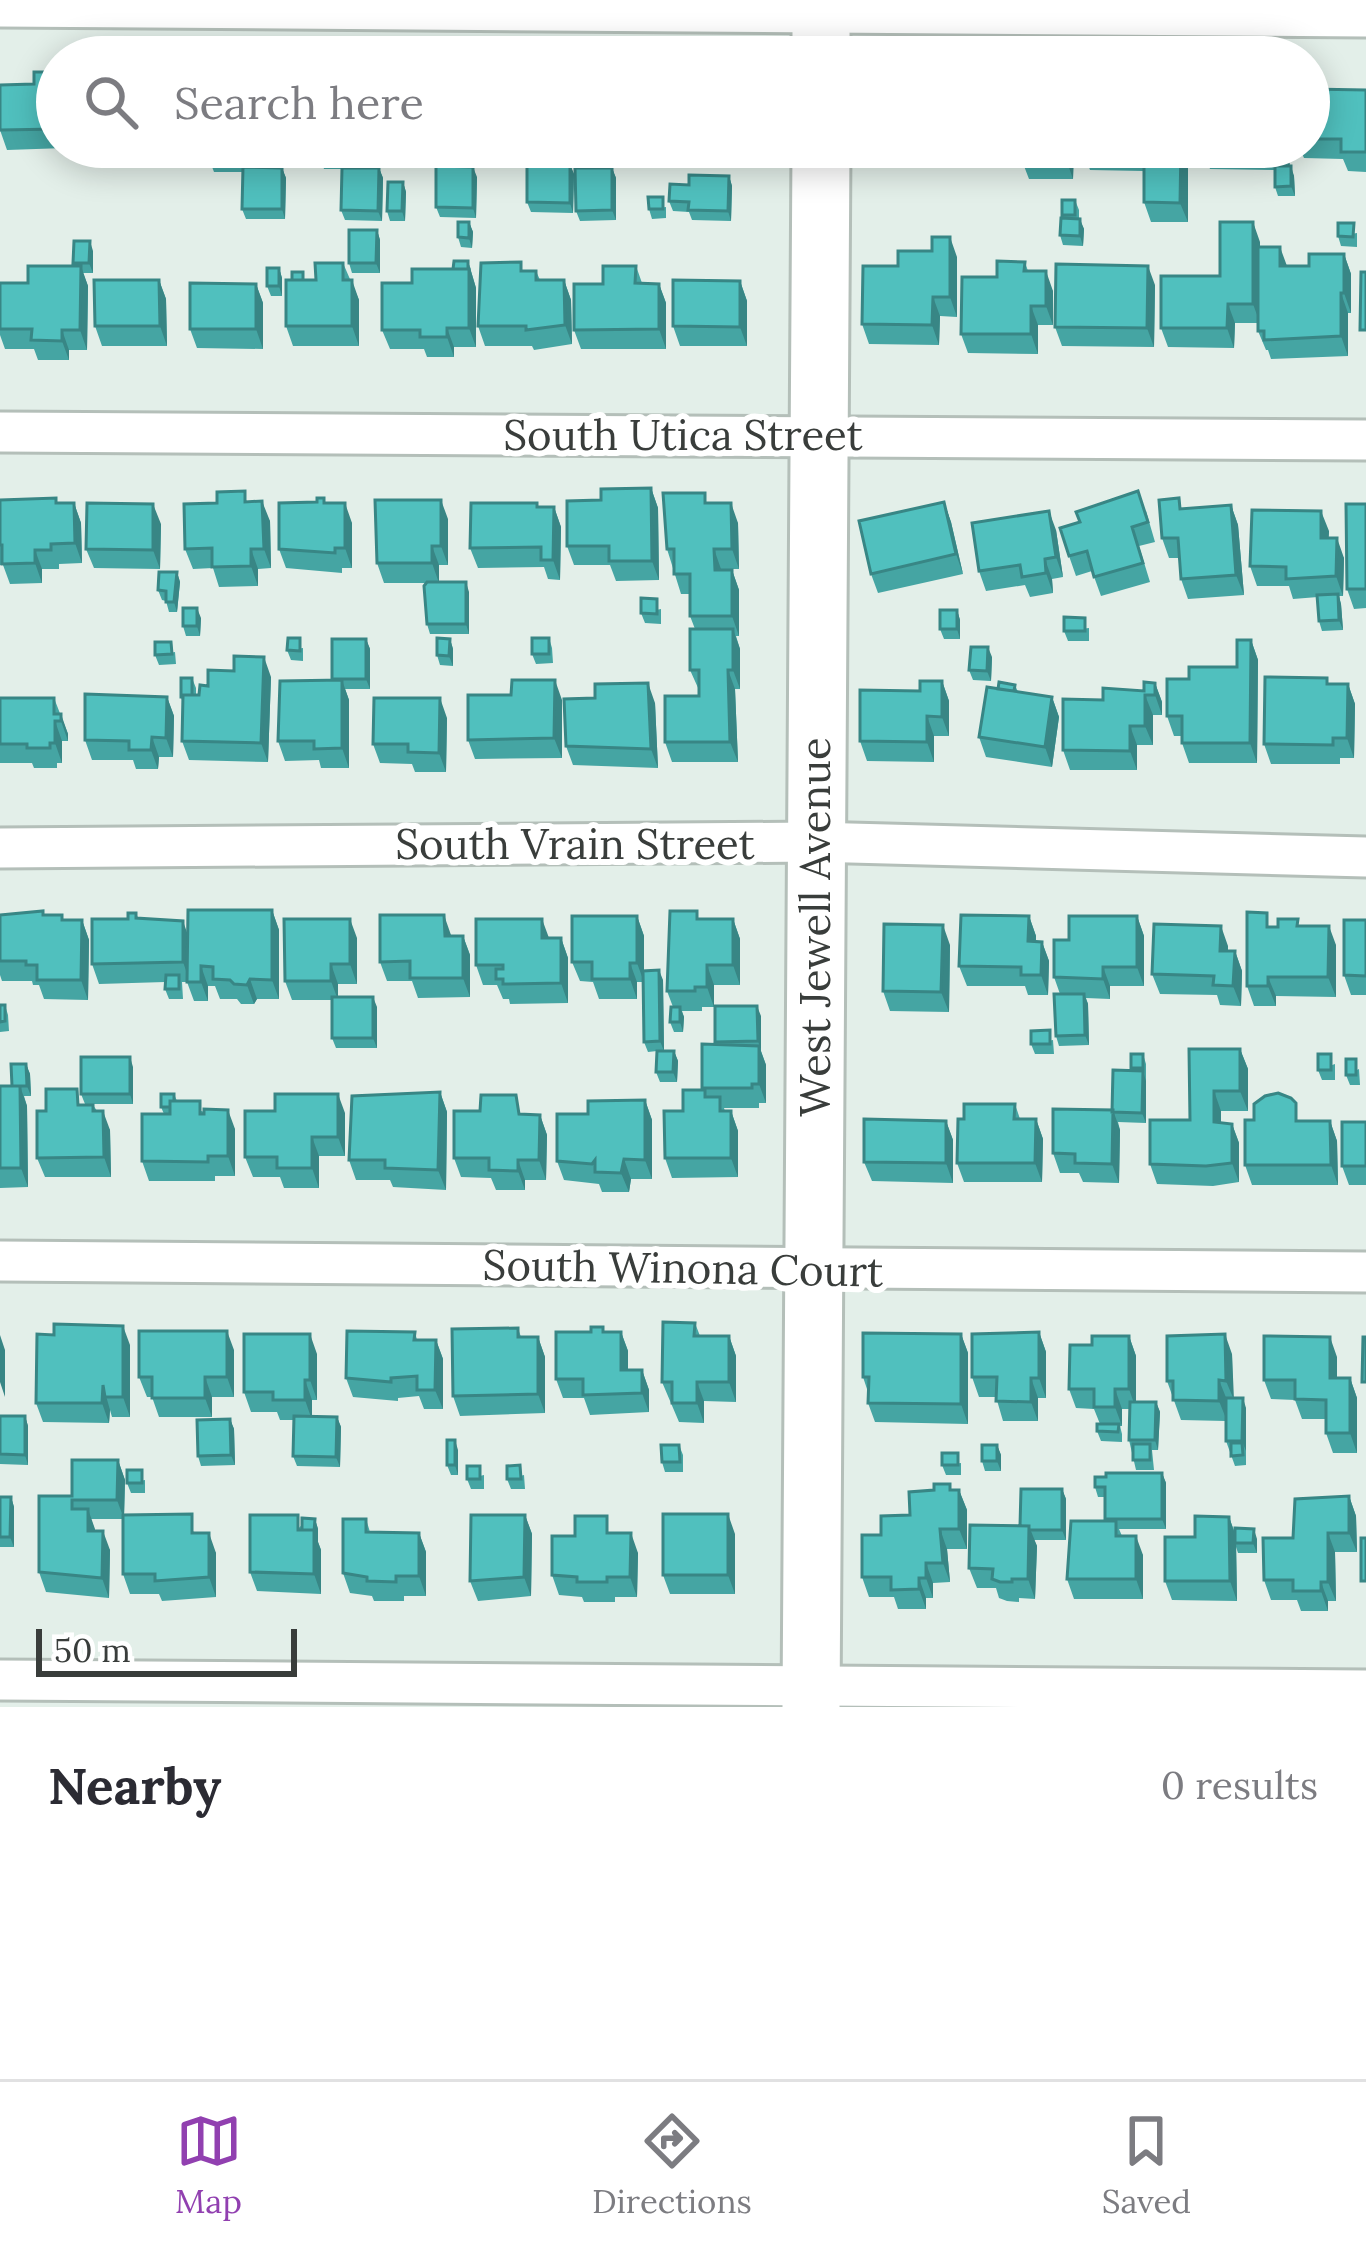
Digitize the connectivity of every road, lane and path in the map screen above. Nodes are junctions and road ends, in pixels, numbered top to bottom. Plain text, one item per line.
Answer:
1 (0, 1) edge
2 (1366, 11) edge
3 (821, 21) edge
4 (820, 168) edge
5 (0, 432) edge
6 (819, 435) junction
7 (1366, 440) edge
8 (813, 842) junction
9 (0, 848) edge
10 (1366, 857) edge
11 (0, 1261) edge
12 (815, 1270) junction
13 (1366, 1272) edge
14 (0, 1680) edge
15 (1366, 1690) edge
16 (811, 1697) edge

1 - 3 street
2 - 3 street
4 - 6 main road, West Jewell Avenue
5 - 6 street, South Utica Street
6 - 7 street, South Utica Street
6 - 8 main road, West Jewell Avenue
8 - 9 street, South Vrain Street
8 - 10 street, South Vrain Street
8 - 12 main road, West Jewell Avenue
11 - 12 street, South Winona Court
12 - 13 street, South Winona Court
12 - 16 main road, West Jewell Avenue
14 - 16 street
15 - 16 street

